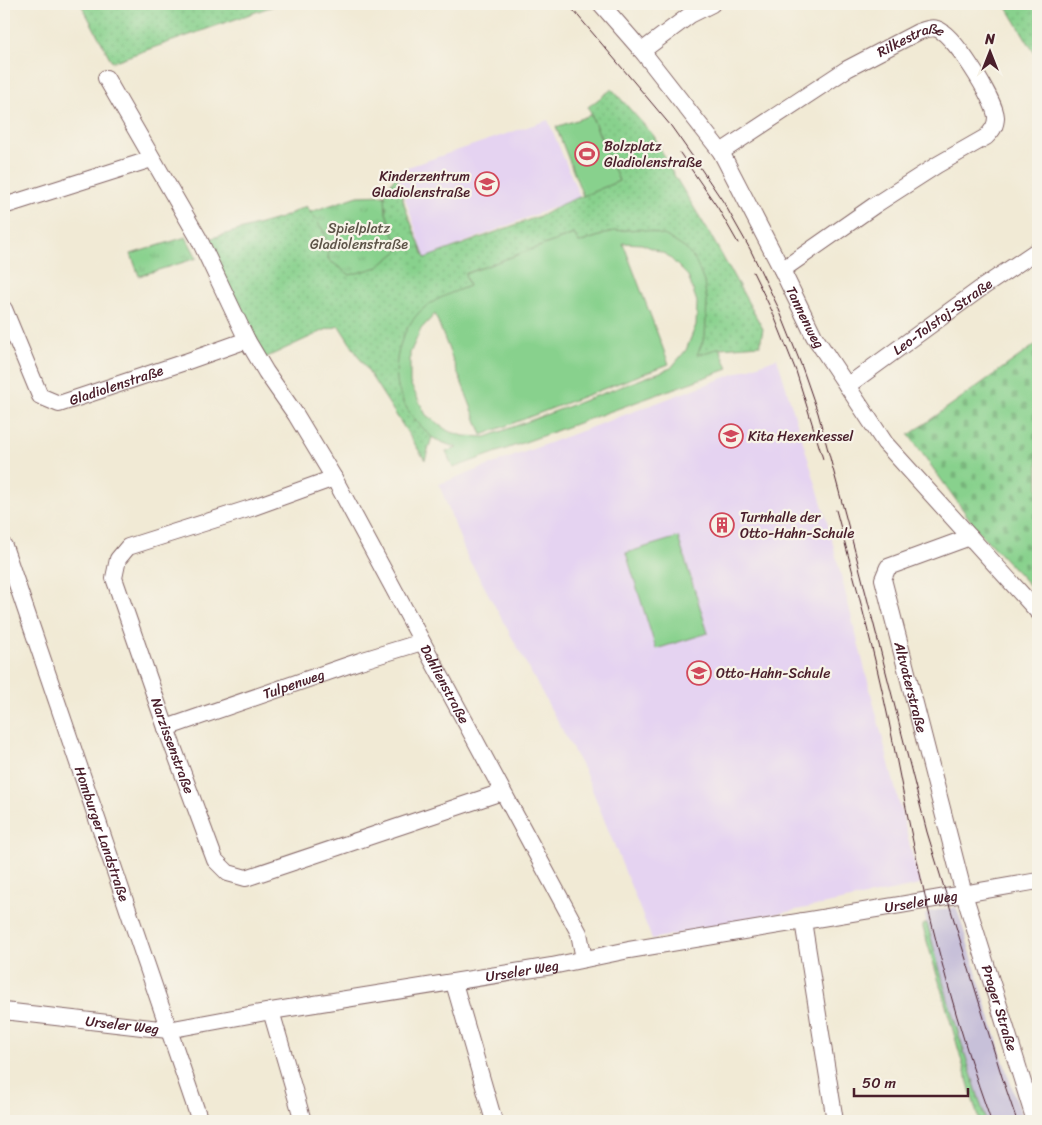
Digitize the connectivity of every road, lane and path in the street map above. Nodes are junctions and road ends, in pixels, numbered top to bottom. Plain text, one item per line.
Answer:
1 (601, 4) edge
2 (712, 4) edge
3 (642, 51) junction
4 (106, 78) dead end
5 (721, 152) junction
6 (152, 158) junction
7 (4, 206) edge
8 (1038, 250) edge
9 (782, 270) junction
10 (5, 313) edge
11 (247, 340) junction
12 (847, 386) junction
13 (334, 478) junction
14 (970, 537) junction
15 (4, 546) edge
16 (1038, 612) edge
17 (422, 642) junction
18 (166, 728) junction
19 (502, 792) junction
20 (1038, 881) edge
21 (964, 894) junction
22 (803, 921) junction
23 (584, 958) junction
24 (454, 983) junction
25 (4, 1011) edge
26 (271, 1011) junction
27 (168, 1030) junction
28 (200, 1121) edge
29 (303, 1121) edge
30 (494, 1121) edge
31 (835, 1121) edge
32 (1035, 1121) edge

1 - 3 street, Tannenweg
2 - 3 street
3 - 5 street, Tannenweg
4 - 6 street
5 - 9 street, Tannenweg
5 - 9 street, Rilkestraße
6 - 7 street
6 - 11 street
8 - 12 street, Leo-Tolstoj-Straße
9 - 12 street, Tannenweg
10 - 11 street, Gladiolenstraße
11 - 13 street, Dahlienstraße
12 - 14 street, Tannenweg
13 - 17 street, Dahlienstraße
13 - 18 street, Narzissenstraße
14 - 16 street, Tannenweg
14 - 21 street, Altvaterstraße
15 - 27 street, Homburger Landstraße
17 - 18 street, Tulpenweg
17 - 19 street, Dahlienstraße
18 - 19 street, Narzissenstraße
19 - 23 street, Dahlienstraße
20 - 21 street, Urseler Weg
21 - 22 street, Urseler Weg
21 - 32 street, Prager Straße
22 - 23 street, Urseler Weg
22 - 31 street
23 - 24 street, Urseler Weg
24 - 26 street, Urseler Weg
24 - 30 street
25 - 27 street, Urseler Weg
26 - 27 street, Urseler Weg
26 - 29 street
27 - 28 street, Homburger Landstraße

